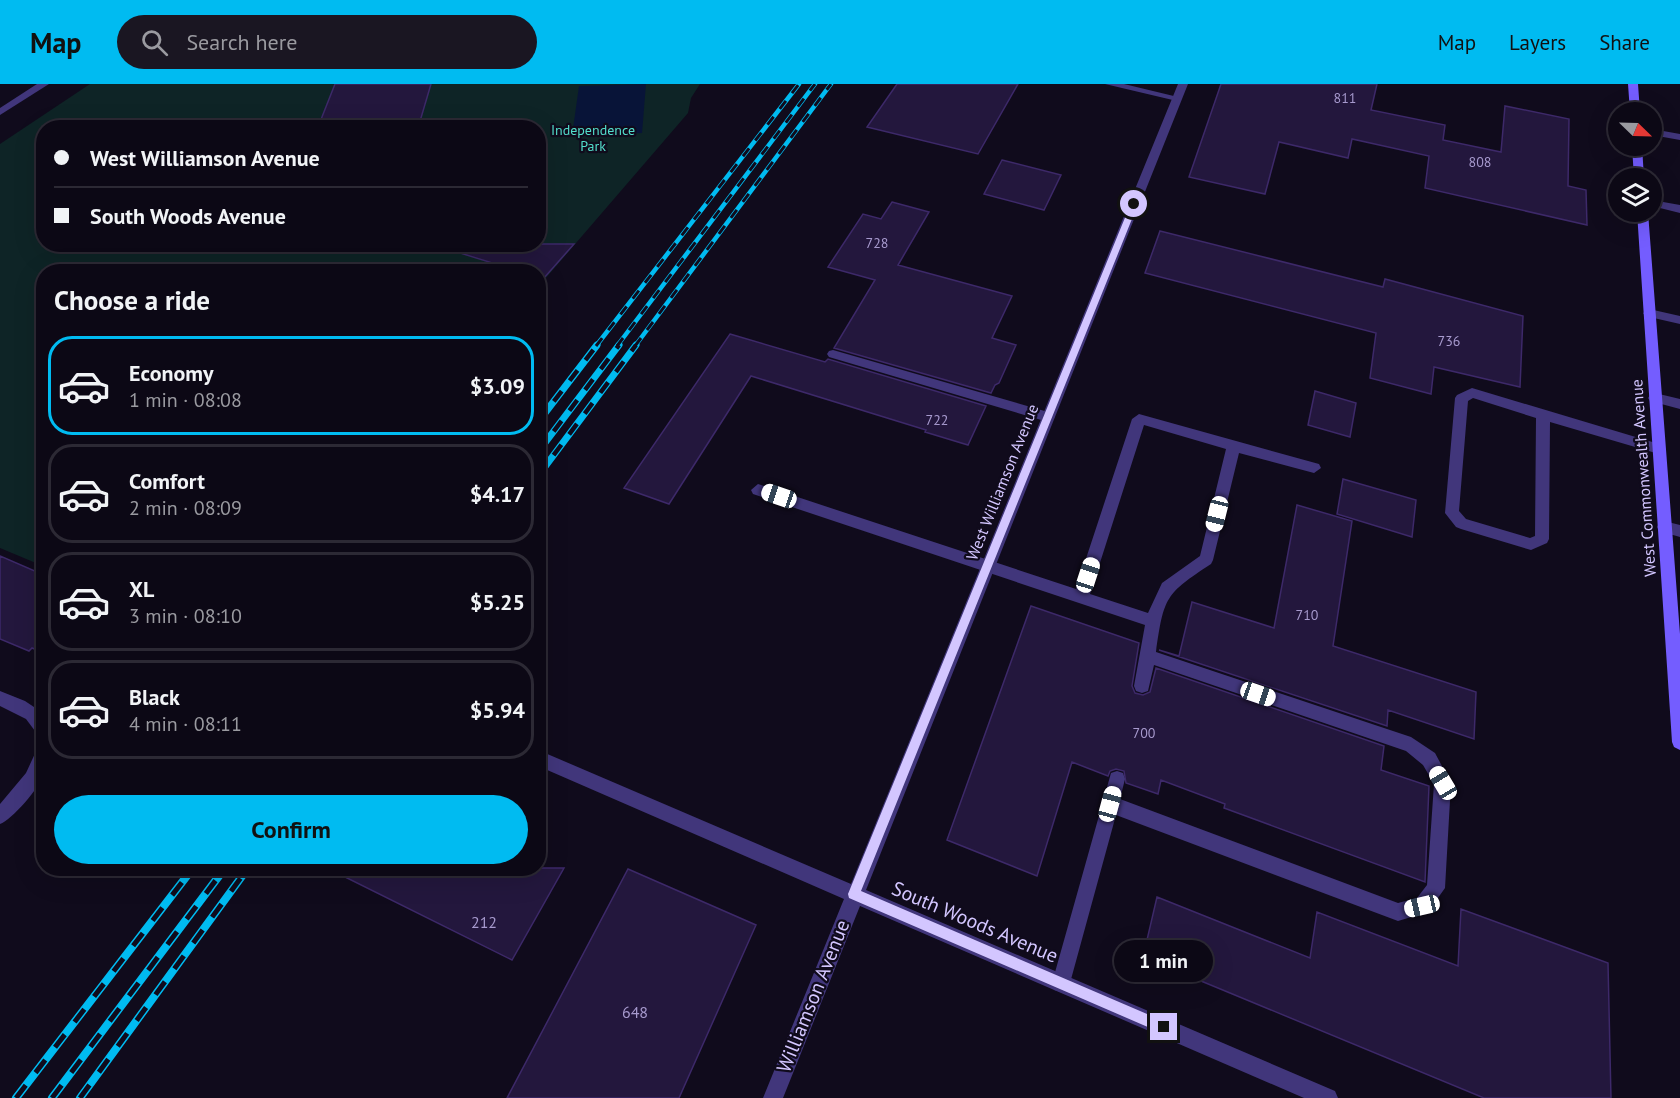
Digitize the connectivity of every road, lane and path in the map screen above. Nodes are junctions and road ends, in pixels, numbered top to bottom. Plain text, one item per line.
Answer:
1 (44, 84) edge
2 (1110, 84) edge
3 (1632, 84) edge
4 (1180, 91) edge
5 (1634, 102) edge
6 (0, 112) edge
7 (1662, 134) edge
8 (1680, 137) edge
9 (1662, 205) edge
10 (1680, 209) edge
11 (1643, 222) edge
12 (1649, 313) junction
13 (1680, 320) edge
14 (833, 354) dead end
15 (1655, 398) junction
16 (1680, 404) edge
17 (1543, 415) junction
18 (1048, 417) junction
19 (1233, 446) junction
20 (1659, 449) junction
21 (1314, 468) dead end
22 (758, 489) dead end
23 (1664, 526) junction
24 (1680, 531) edge
25 (987, 566) junction
26 (1081, 597) junction
27 (1152, 621) junction
28 (1149, 657) junction
29 (1142, 686) dead end
30 (0, 698) edge
31 (36, 718) edge
32 (1680, 741) edge
33 (546, 761) edge
34 (36, 772) edge
35 (1117, 779) dead end
36 (1110, 804) junction
37 (0, 816) edge
38 (854, 894) junction
39 (1061, 983) junction
40 (772, 1098) edge
41 (1328, 1098) edge

1 - 6 street
2 - 4 street
3 - 5 main road
4 - 18 street, West Williamson Avenue
7 - 8 street
9 - 10 street
11 - 12 main road, West Commonwealth Avenue
12 - 13 street
12 - 15 main road, West Commonwealth Avenue
14 - 18 street
15 - 16 street
15 - 20 main road, West Commonwealth Avenue
17 - 17 street
17 - 20 street
18 - 25 street, West Williamson Avenue
19 - 21 street
19 - 26 street
19 - 27 street
20 - 23 main road, West Commonwealth Avenue
22 - 25 street
23 - 24 street
23 - 32 main road, West Commonwealth Avenue
25 - 26 street
25 - 38 street, West Williamson Avenue
26 - 27 street
27 - 28 street
28 - 29 street
28 - 36 street
30 - 31 street
33 - 38 street, South Woods Avenue
34 - 37 street
35 - 36 street
36 - 39 street
38 - 39 street, South Woods Avenue
38 - 40 street, Williamson Avenue
39 - 41 street, South Woods Avenue

